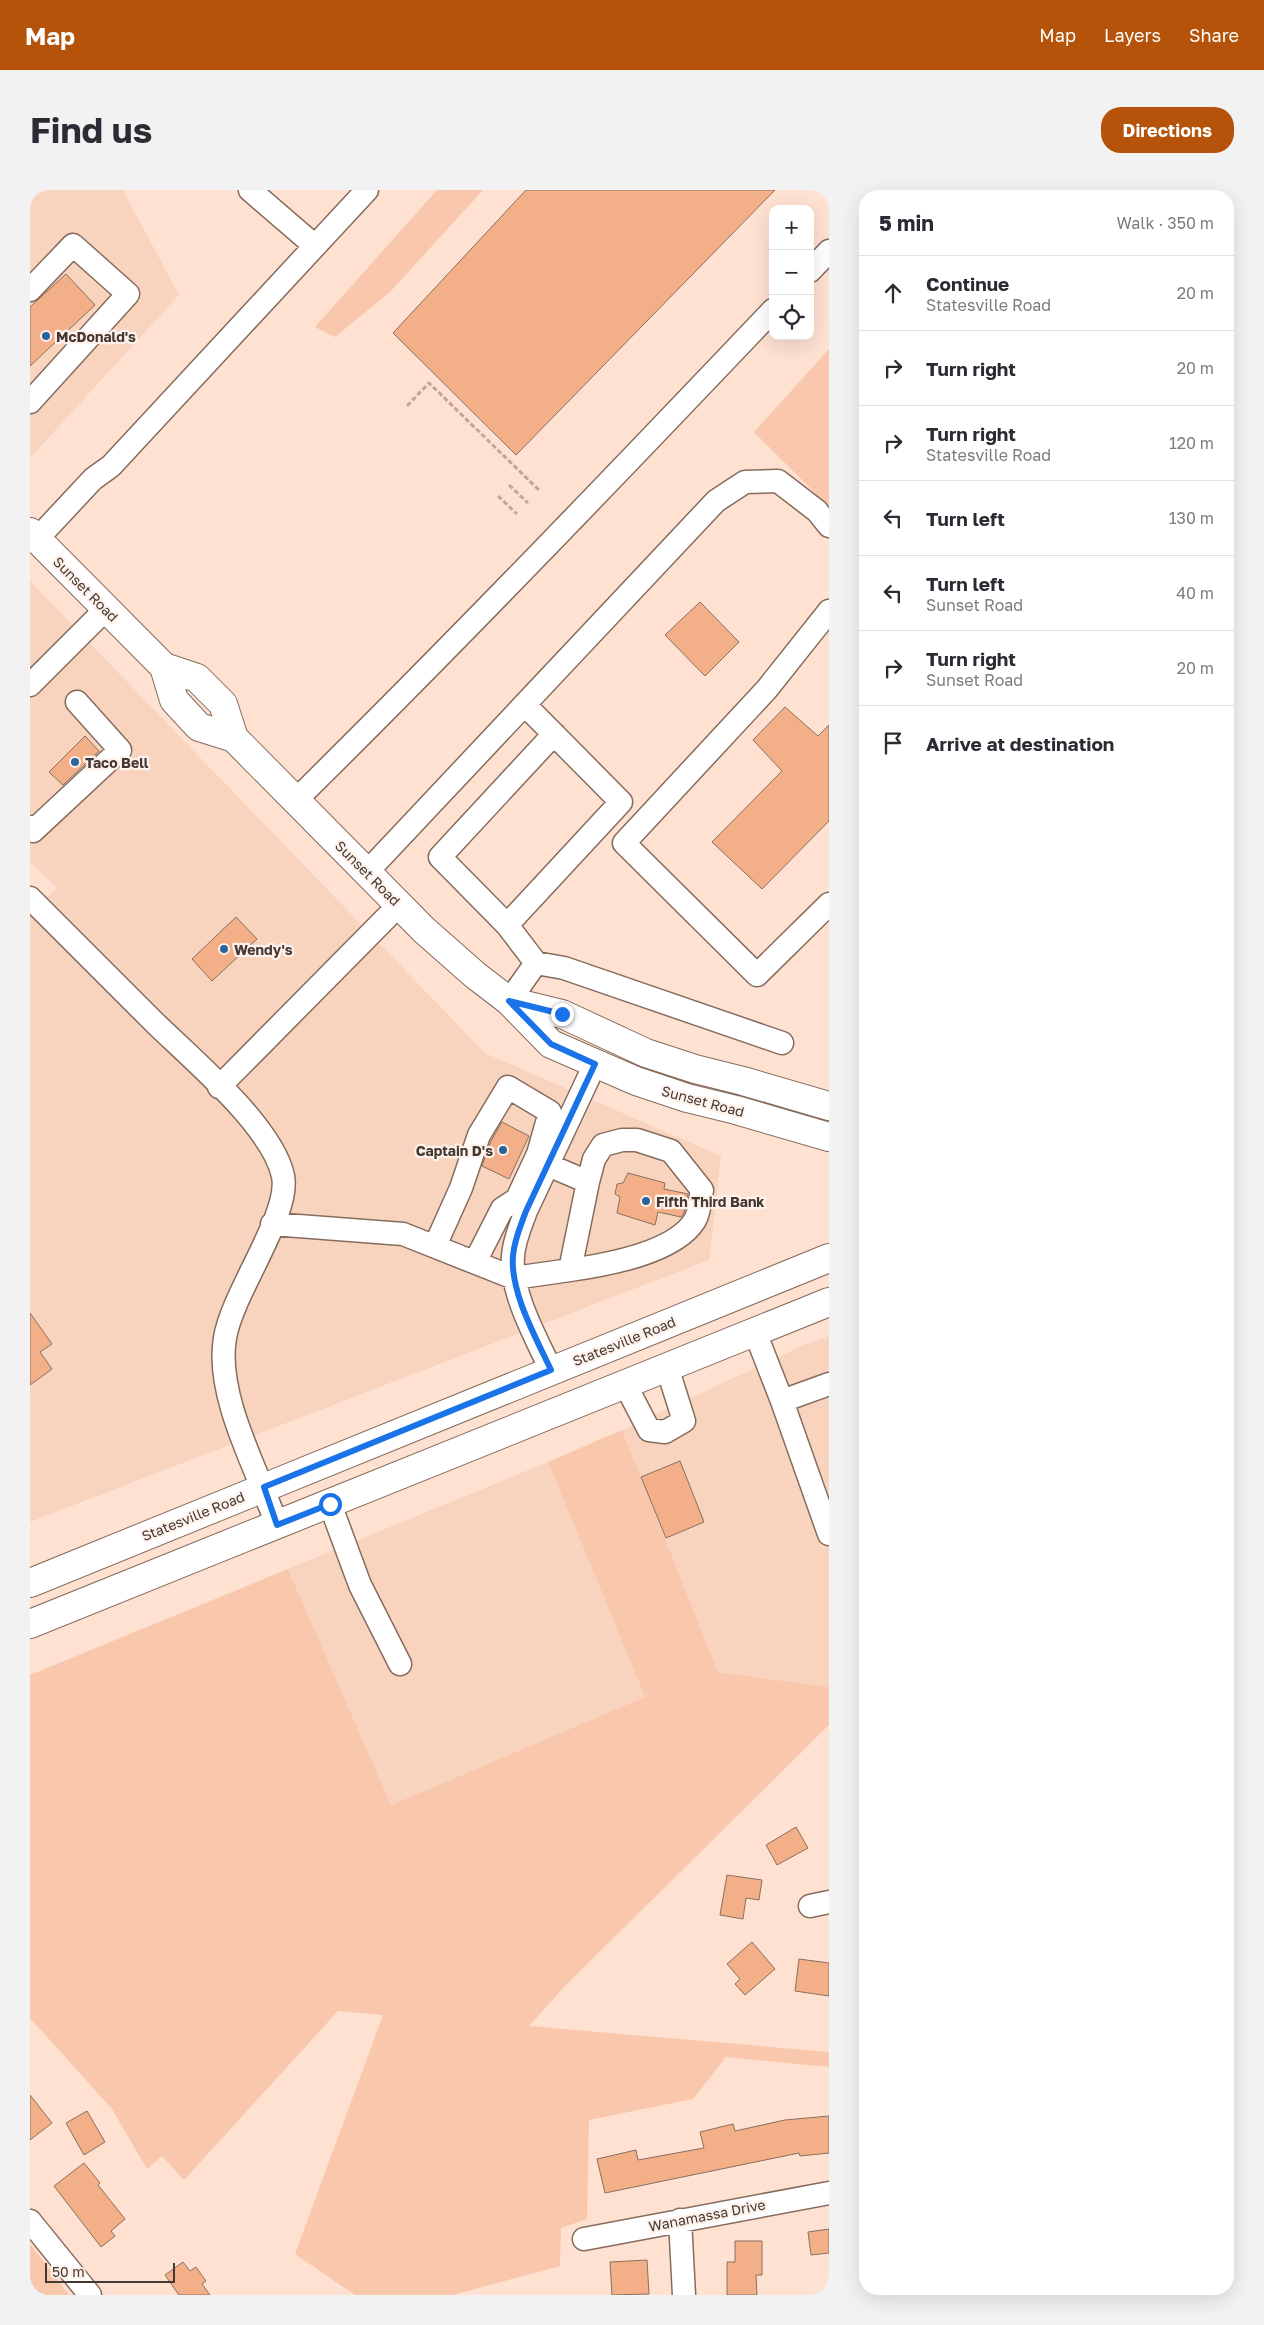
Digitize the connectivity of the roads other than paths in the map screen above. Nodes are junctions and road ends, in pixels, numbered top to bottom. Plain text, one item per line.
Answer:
1 (250, 190) edge
2 (367, 190) edge
3 (315, 246) junction
4 (829, 251) edge
5 (814, 267) edge
6 (30, 290) edge
7 (769, 314) edge
8 (30, 402) edge
9 (829, 526) edge
10 (34, 535) edge
11 (106, 609) junction
12 (829, 612) edge
13 (30, 685) edge
14 (77, 702) dead end
15 (525, 705) junction
16 (554, 734) junction
17 (296, 800) junction
18 (30, 827) edge
19 (367, 872) junction
20 (30, 898) edge
21 (829, 904) edge
22 (400, 905) junction
23 (507, 925) junction
24 (536, 963) junction
25 (509, 1001) junction
26 (782, 1043) dead end
27 (595, 1064) junction
28 (220, 1087) junction
29 (829, 1106) edge
30 (826, 1138) edge
31 (548, 1165) junction
32 (588, 1182) junction
33 (272, 1224) junction
34 (435, 1246) junction
35 (829, 1258) edge
36 (474, 1262) junction
37 (570, 1270) junction
38 (514, 1278) junction
39 (829, 1302) edge
40 (755, 1332) junction
41 (667, 1367) junction
42 (551, 1370) junction
43 (625, 1384) junction
44 (829, 1384) edge
45 (782, 1401) junction
46 (264, 1487) junction
47 (330, 1504) junction
48 (277, 1525) junction
49 (829, 1534) edge
50 (30, 1583) edge
51 (30, 1624) edge
52 (400, 1664) dead end
53 (829, 2193) edge
54 (680, 2220) junction
55 (30, 2221) edge
56 (584, 2239) dead end
57 (90, 2295) edge
58 (684, 2295) edge

1 - 3 street
2 - 3 street
3 - 10 street
4 - 5 street
6 - 8 street
7 - 17 street
9 - 15 street
10 - 11 main road, Sunset Road
11 - 13 street
11 - 17 main road, Sunset Road
12 - 21 street
14 - 18 street
15 - 16 street
15 - 19 street
16 - 23 street
16 - 23 street
17 - 19 main road, Sunset Road
19 - 22 main road, Sunset Road
20 - 28 street
22 - 25 main road, Sunset Road
22 - 28 street
23 - 24 street
24 - 25 street
24 - 26 street
25 - 27 main road, Sunset Road
25 - 29 main road, Sunset Road
27 - 30 main road, Sunset Road
27 - 31 street
28 - 33 street
31 - 32 street
31 - 38 street
32 - 37 street
32 - 37 street
33 - 34 street
33 - 46 street
34 - 36 street
34 - 36 street
35 - 42 main road, Statesville Road
36 - 38 street
37 - 38 street
38 - 42 street
39 - 40 main road
40 - 41 main road
40 - 45 street
41 - 43 main road
41 - 43 street
42 - 46 main road, Statesville Road
43 - 47 main road
44 - 45 street
45 - 49 street
46 - 48 street
46 - 50 main road, Statesville Road
47 - 48 main road
47 - 52 street
48 - 51 main road
53 - 54 street, Wanamassa Drive
54 - 56 street, Wanamassa Drive
54 - 58 street
55 - 57 street

